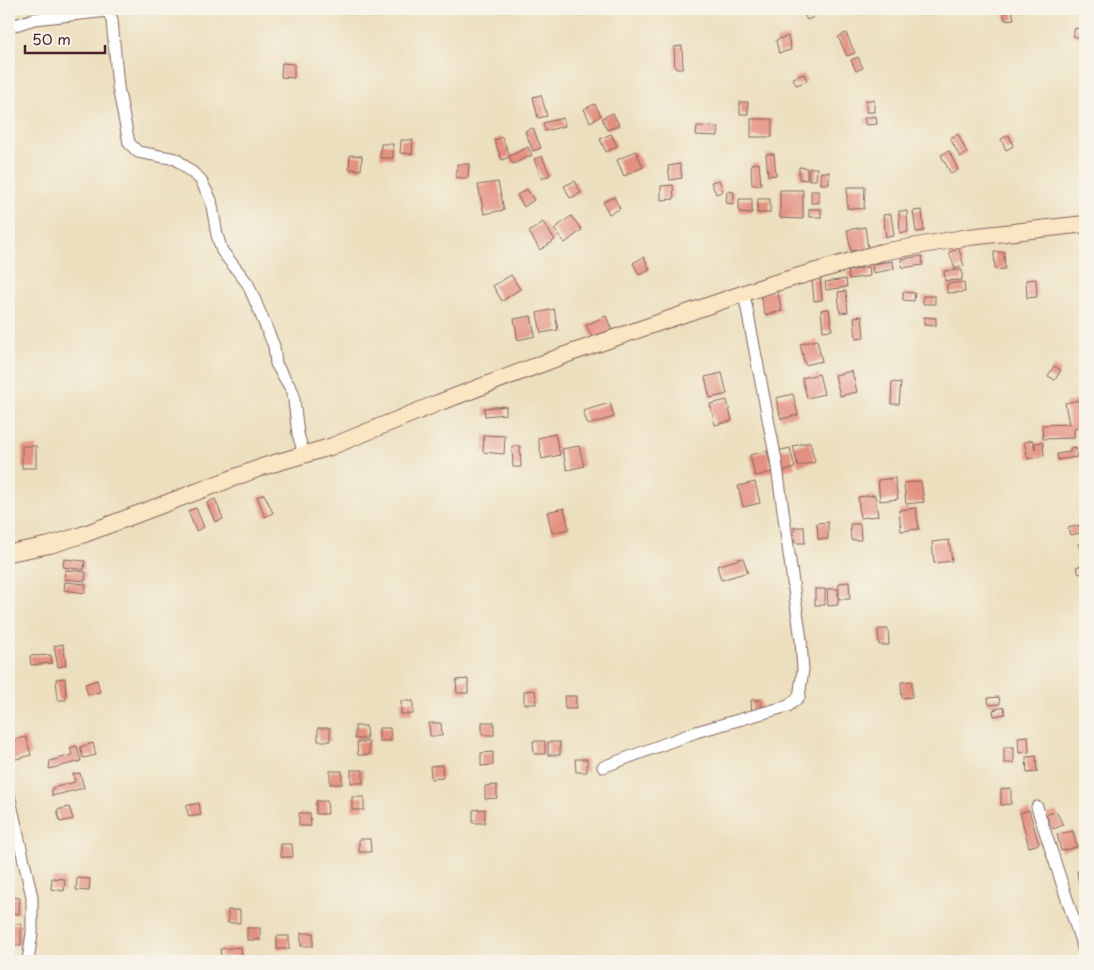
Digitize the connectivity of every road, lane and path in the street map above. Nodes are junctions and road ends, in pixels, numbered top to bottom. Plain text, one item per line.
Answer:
1 (107, 10) edge
2 (9, 27) edge
3 (1085, 224) edge
4 (744, 294) junction
5 (304, 454) junction
6 (9, 553) edge
7 (603, 767) dead end
8 (9, 794) edge
9 (1038, 807) dead end
10 (1085, 954) edge
11 (28, 961) edge

1 - 2 street
1 - 5 street
3 - 4 street
4 - 5 street
4 - 7 street
5 - 6 street
8 - 11 street
9 - 10 street

